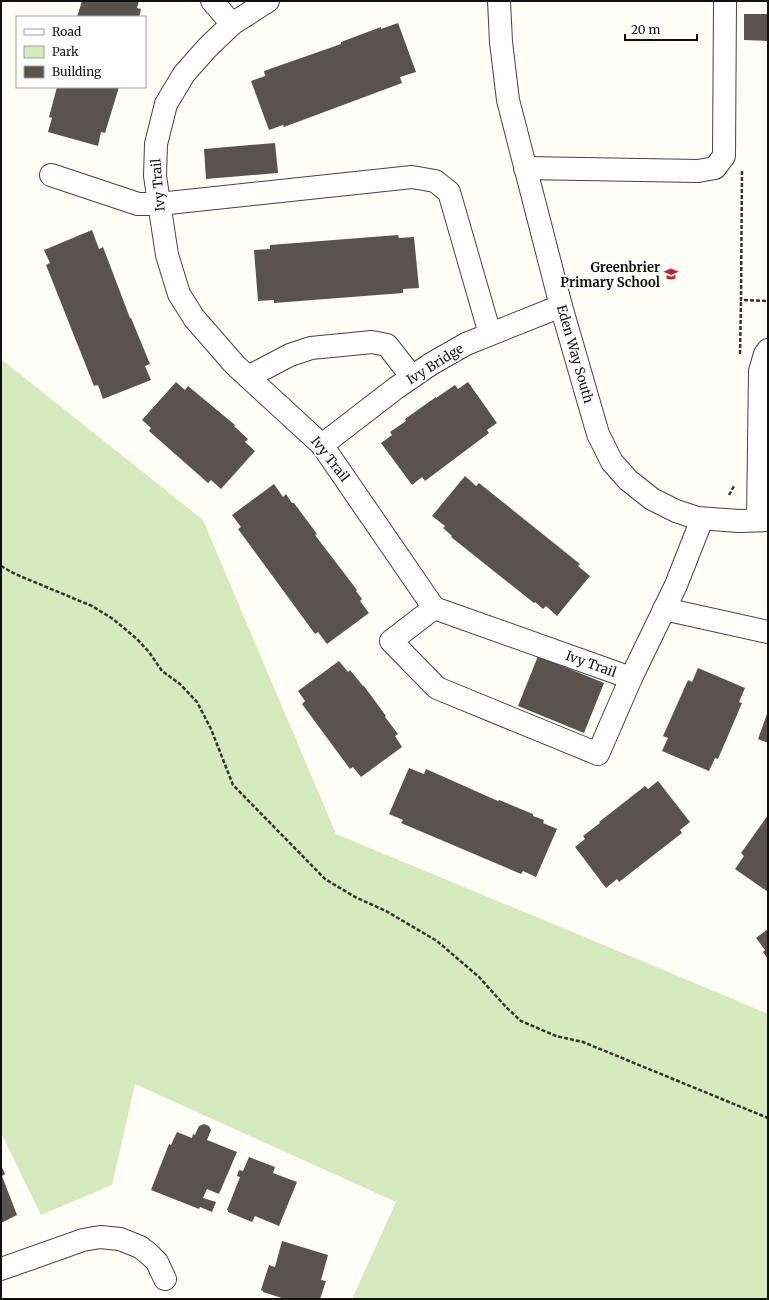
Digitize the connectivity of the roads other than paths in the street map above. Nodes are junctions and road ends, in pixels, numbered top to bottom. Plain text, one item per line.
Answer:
1 (212, 1) edge
2 (268, 1) edge
3 (499, 1) edge
4 (725, 1) edge
5 (232, 24) junction
6 (525, 168) junction
7 (51, 175) dead end
8 (159, 204) junction
9 (561, 306) junction
10 (490, 334) junction
11 (768, 350) edge
12 (248, 377) junction
13 (412, 377) junction
14 (764, 423) edge
15 (322, 444) junction
16 (702, 519) junction
17 (763, 520) edge
18 (434, 608) junction
19 (664, 609) junction
20 (768, 632) edge
21 (631, 678) junction
22 (1, 1269) edge
23 (166, 1279) dead end

1 - 5 street
2 - 5 street, Ivy Trail
3 - 6 street, Eden Way South
4 - 6 street
5 - 8 street, Ivy Trail
6 - 9 street, Eden Way South
7 - 8 street
8 - 10 street
8 - 12 street, Ivy Trail
9 - 10 street, Ivy Bridge
9 - 16 street, Eden Way South
10 - 13 street, Ivy Bridge
11 - 14 street
12 - 13 street
12 - 15 street, Ivy Trail
13 - 15 street, Ivy Bridge
14 - 17 street
15 - 18 street, Ivy Trail
16 - 17 street, Eden Way South
16 - 19 street, Ivy Trail
18 - 21 street, Ivy Trail
18 - 21 street
19 - 20 street
19 - 21 street, Ivy Trail
22 - 23 street

